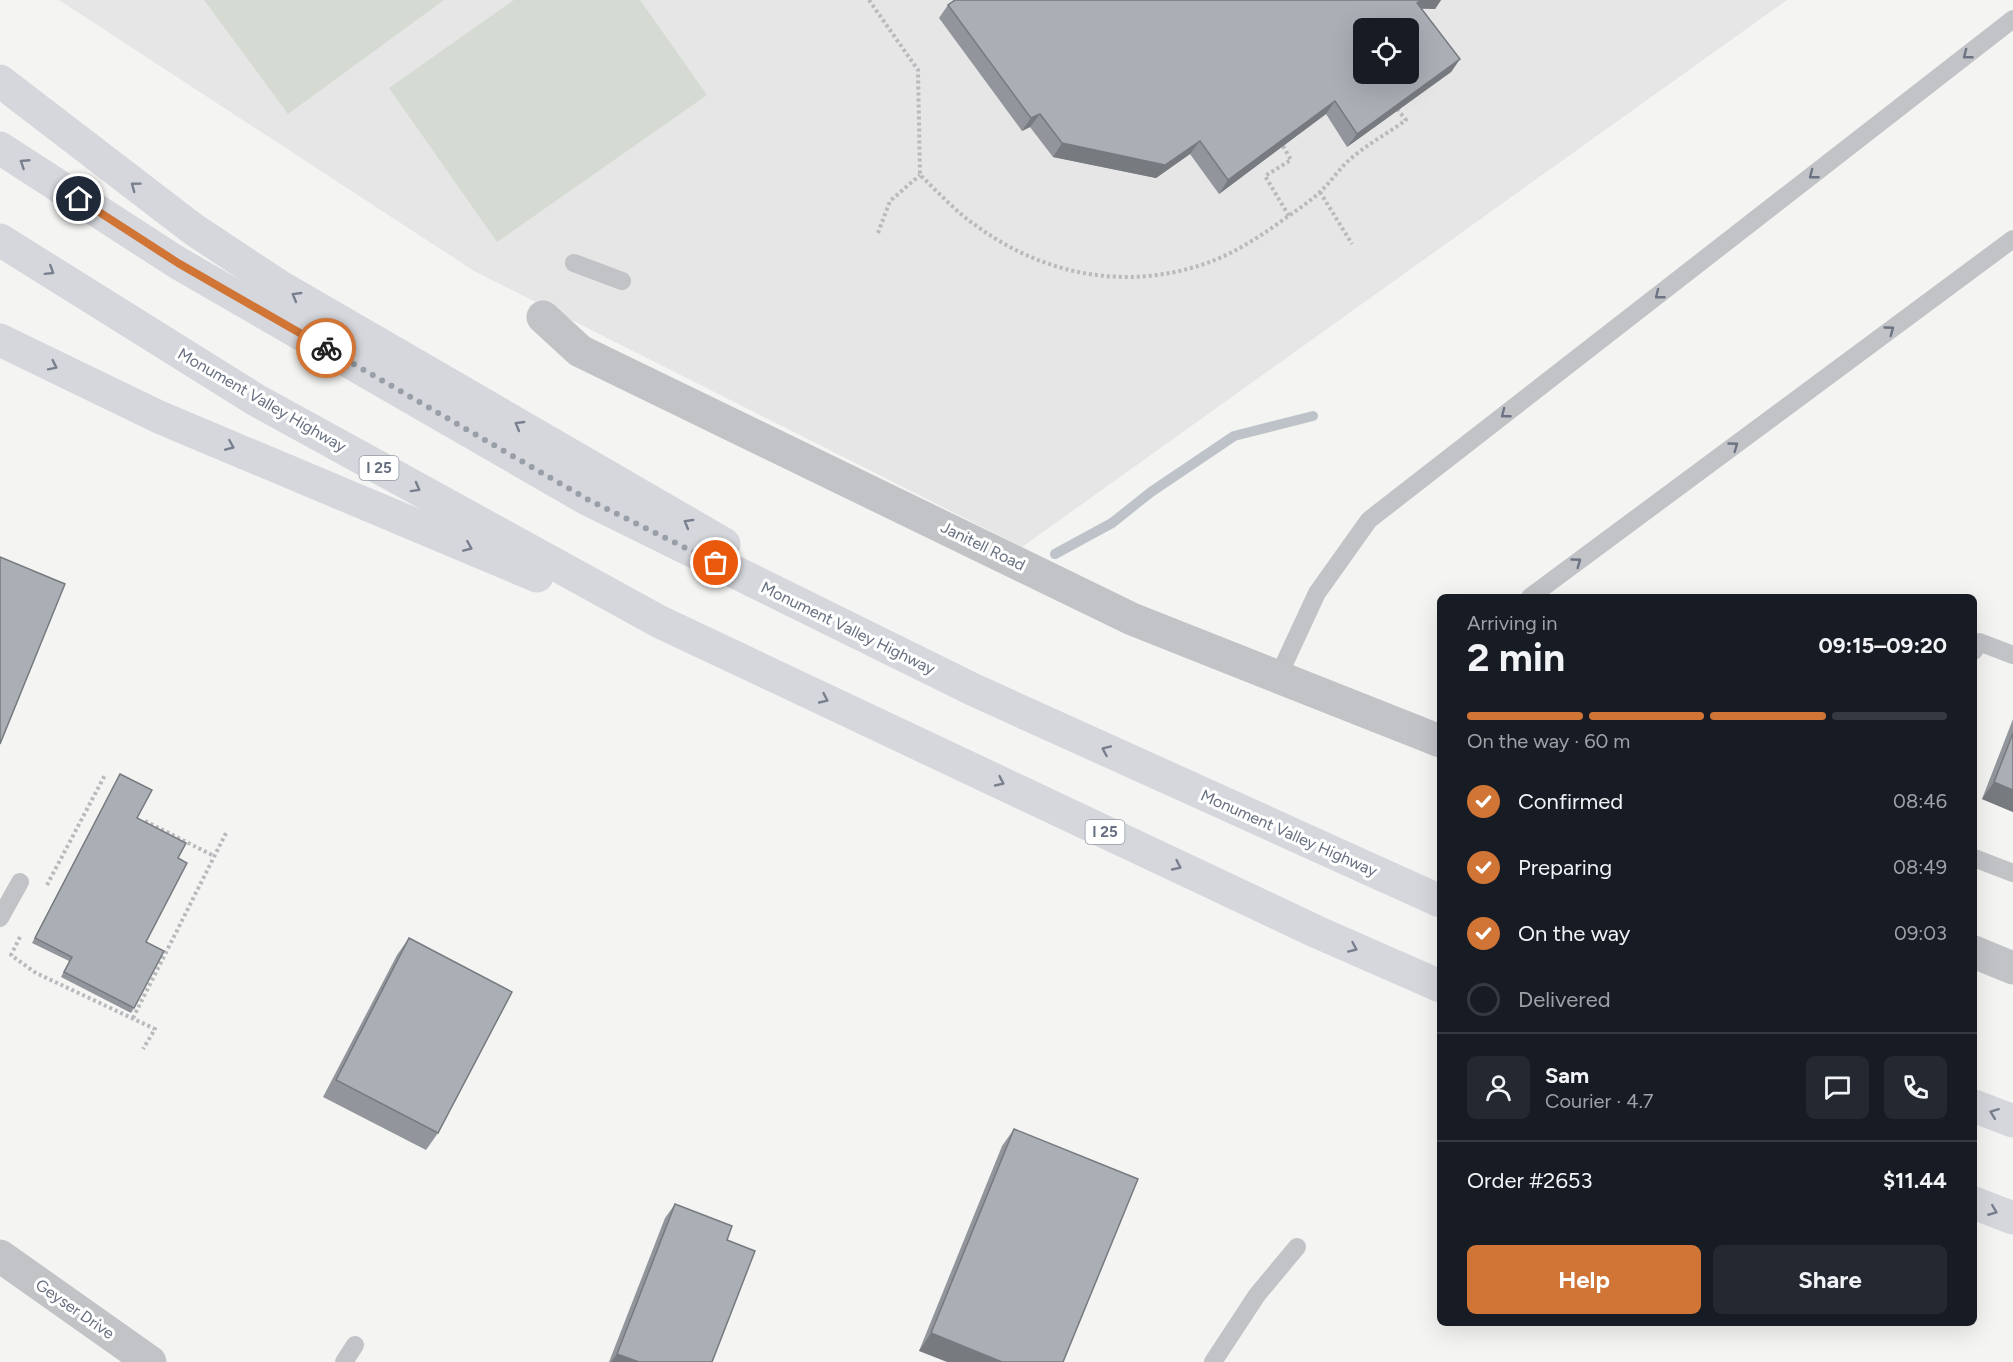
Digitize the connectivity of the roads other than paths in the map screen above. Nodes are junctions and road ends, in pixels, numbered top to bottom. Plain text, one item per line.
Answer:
1 (2013, 20) edge
2 (0, 81) edge
3 (0, 148) edge
4 (2013, 239) edge
5 (0, 240) edge
6 (574, 263) dead end
7 (622, 281) dead end
8 (543, 317) dead end
9 (0, 340) edge
10 (1534, 594) edge
11 (1977, 646) edge
12 (2013, 655) edge
13 (771, 674) junction
14 (1278, 677) junction
15 (974, 690) junction
16 (1437, 740) edge
17 (1977, 859) edge
18 (2013, 873) edge
19 (20, 882) dead end
20 (1437, 900) edge
21 (0, 918) edge
22 (1977, 953) edge
23 (2013, 968) edge
24 (1437, 985) edge
25 (1977, 1107) edge
26 (2013, 1121) edge
27 (1977, 1204) edge
28 (2013, 1218) edge
29 (1297, 1247) dead end
30 (0, 1256) edge
31 (355, 1345) dead end
32 (143, 1360) edge
33 (344, 1362) edge
34 (1213, 1362) edge

1 -> 14 lane
15 -> 2 highway
15 -> 3 highway, Monument Valley Highway
10 -> 4 lane
5 -> 13 highway, Monument Valley Highway / I 25
6 - 7 lane
8 - 14 street, Janitell Road
9 -> 13 highway
11 - 12 lane
13 -> 24 highway, Monument Valley Highway / I 25
14 - 16 street, Janitell Road
20 -> 15 highway, Monument Valley Highway
17 - 18 lane
19 - 21 lane
22 - 23 street
26 -> 25 highway
27 -> 28 highway
29 - 34 lane
30 - 32 street, Geyser Drive
31 - 33 lane

